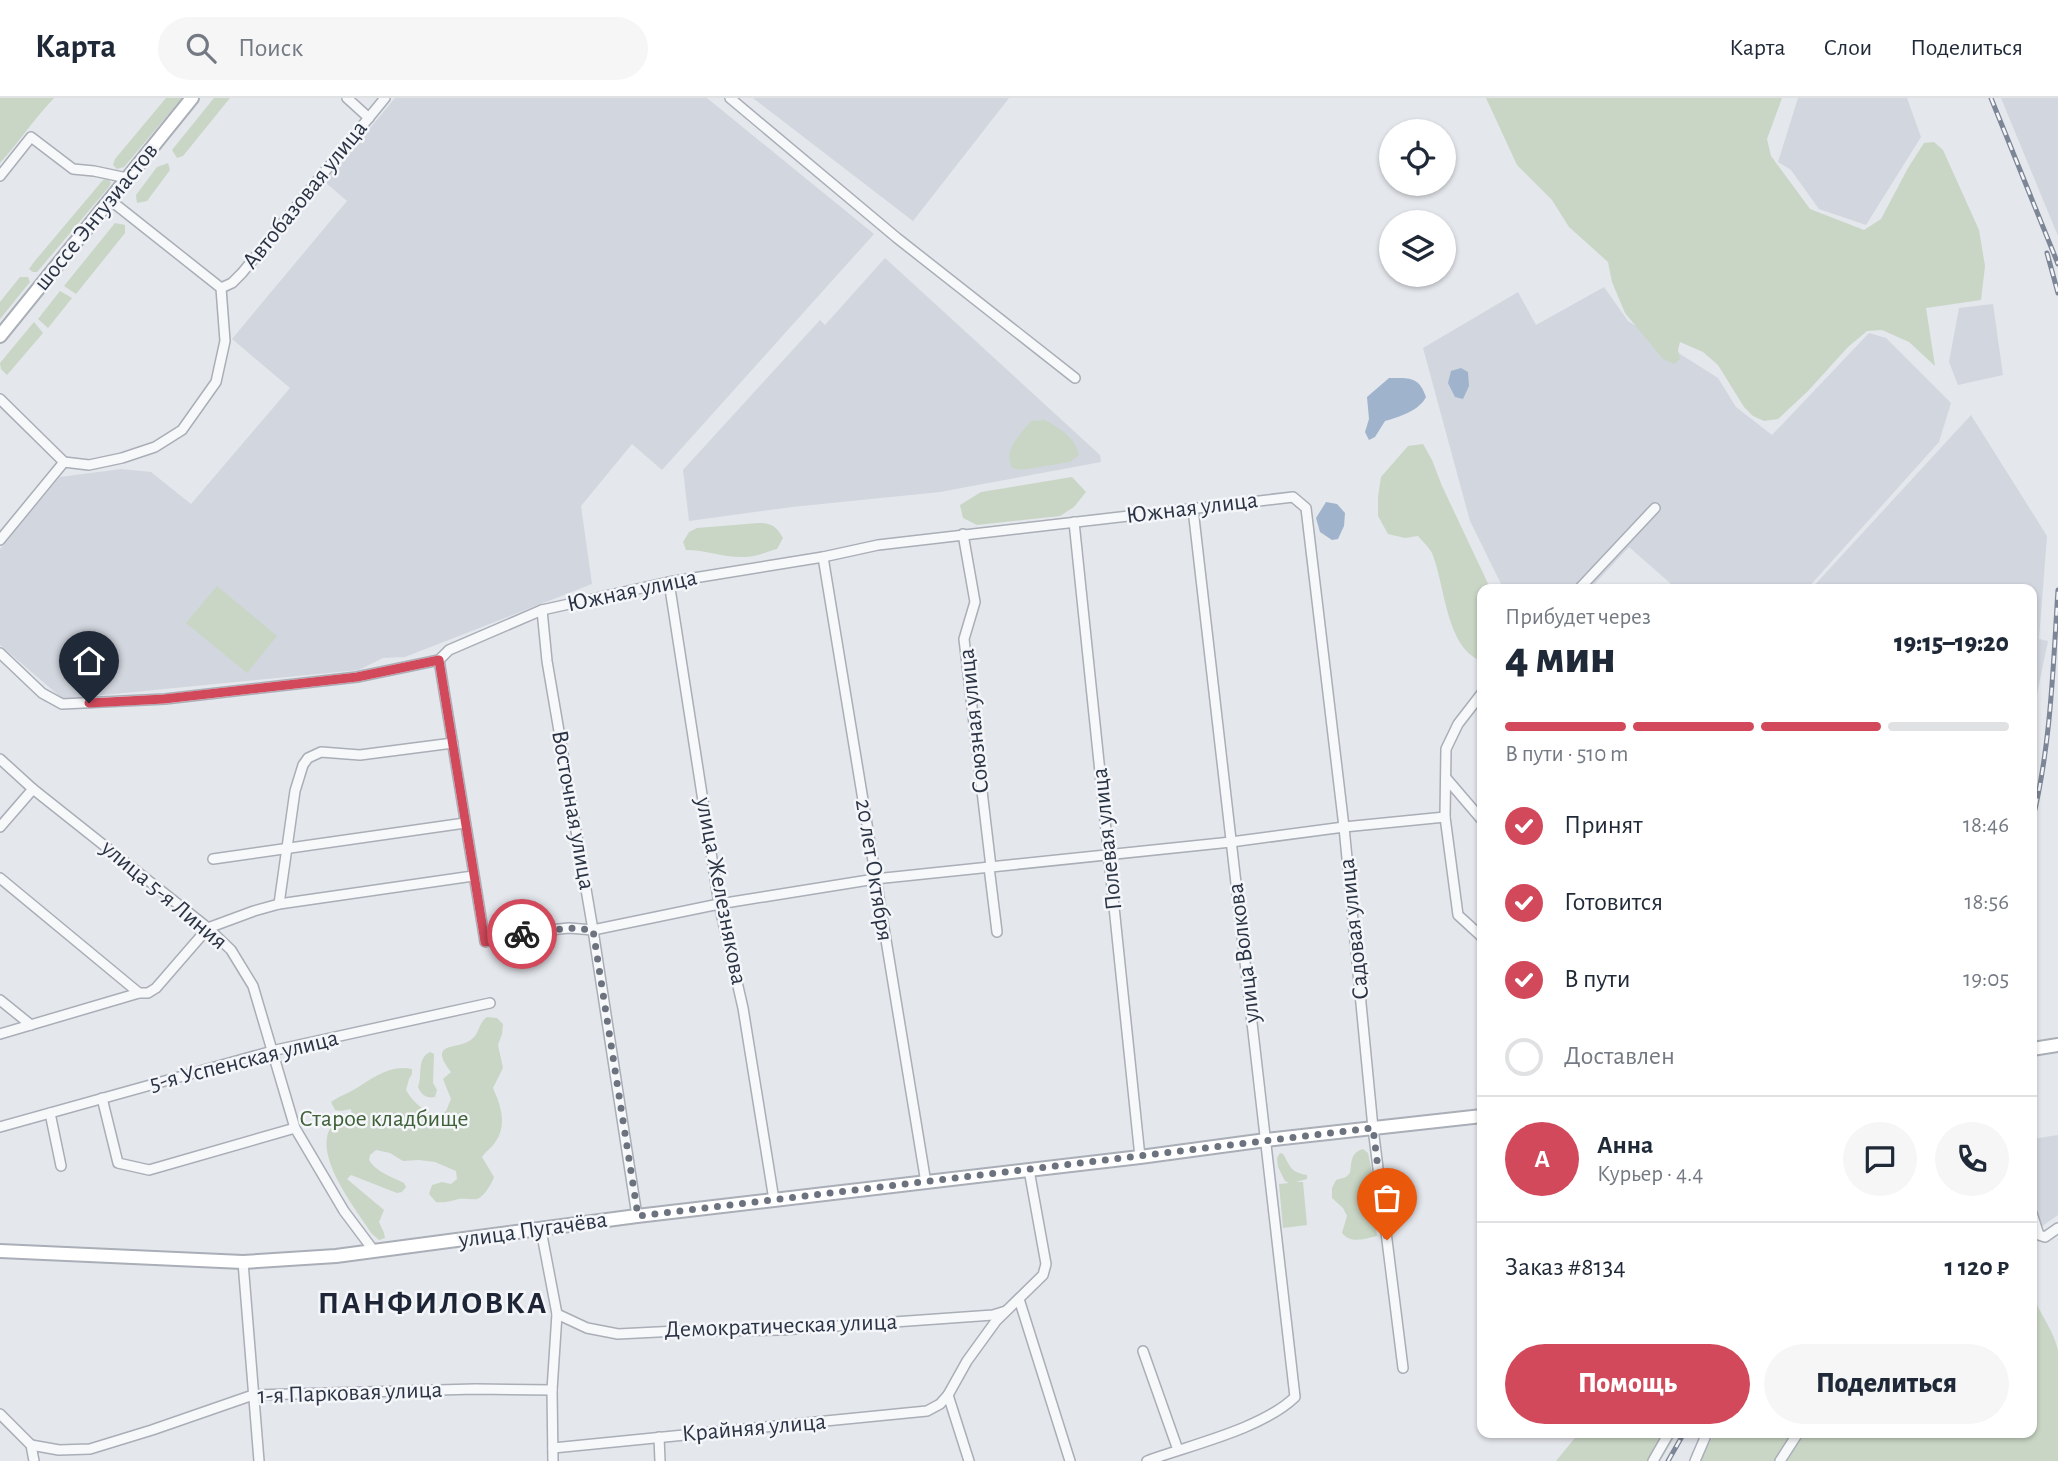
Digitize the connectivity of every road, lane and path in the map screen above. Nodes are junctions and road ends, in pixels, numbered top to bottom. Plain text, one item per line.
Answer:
1 (192, 98) edge
2 (347, 98) edge
3 (385, 98) edge
4 (730, 98) edge
5 (369, 118) junction
6 (0, 176) edge
7 (127, 178) junction
8 (110, 200) junction
9 (221, 288) junction
10 (0, 335) edge
11 (1075, 377) dead end
12 (0, 399) edge
13 (64, 463) junction
14 (1293, 497) joint
15 (1193, 509) junction
16 (1655, 509) dead end
17 (1074, 522) junction
18 (962, 534) junction
19 (0, 540) edge
20 (823, 557) junction
21 (669, 582) junction
22 (1584, 584) edge
23 (542, 610) junction
24 (0, 653) edge
25 (439, 660) junction
26 (1477, 699) edge
27 (453, 743) junction
28 (0, 759) edge
29 (1446, 778) junction
30 (33, 789) junction
31 (1477, 814) edge
32 (1445, 817) junction
33 (465, 822) junction
34 (0, 827) edge
35 (1344, 827) junction
36 (1231, 842) junction
37 (286, 849) junction
38 (1108, 855) junction
39 (214, 859) dead end
40 (990, 867) junction
41 (473, 876) junction
42 (0, 878) edge
43 (875, 879) junction
44 (279, 904) junction
45 (719, 904) junction
46 (208, 929) junction
47 (593, 930) junction
48 (997, 932) dead end
49 (1477, 932) edge
50 (139, 993) junction
51 (0, 1000) edge
52 (490, 1003) dead end
53 (31, 1025) junction
54 (0, 1034) edge
55 (2058, 1045) edge
56 (2037, 1048) edge
57 (272, 1051) junction
58 (102, 1098) junction
59 (50, 1113) junction
60 (1477, 1117) edge
61 (0, 1127) edge
62 (295, 1128) junction
63 (1373, 1128) junction
64 (1266, 1140) junction
65 (1140, 1157) junction
66 (61, 1166) dead end
67 (1029, 1170) junction
68 (926, 1183) junction
69 (774, 1200) junction
70 (638, 1216) junction
71 (2058, 1228) edge
72 (2037, 1229) edge
73 (541, 1230) junction
74 (0, 1251) edge
75 (374, 1251) junction
76 (243, 1262) junction
77 (1019, 1299) junction
78 (1007, 1310) junction
79 (557, 1314) junction
80 (1143, 1351) dead end
81 (1403, 1368) dead end
82 (552, 1390) junction
83 (253, 1395) junction
84 (948, 1395) junction
85 (0, 1414) edge
86 (659, 1437) junction
87 (1667, 1438) edge
88 (1705, 1438) edge
89 (1795, 1438) edge
90 (31, 1445) junction
91 (553, 1447) junction
92 (1178, 1450) junction
93 (34, 1461) edge
94 (258, 1461) edge
95 (553, 1461) edge
96 (660, 1461) edge
97 (969, 1461) edge
98 (1070, 1461) edge
99 (1147, 1461) edge
100 (1653, 1461) edge
101 (1695, 1461) edge
102 (1780, 1461) edge

1 - 7 street, шоссе Энтузиастов
2 - 5 street
3 - 5 street, Автобазовая улица
4 - 11 street
5 - 9 street, Автобазовая улица
6 - 7 street
7 - 8 street, шоссе Энтузиастов
8 - 9 street, Автобазовая улица
8 - 10 street, шоссе Энтузиастов
9 - 13 street, Автобазовая улица
12 - 13 street
13 - 19 street
14 - 15 street, Южная улица
14 - 35 street, Садовая улица
15 - 17 street, Южная улица
15 - 36 street, улица Волкова
16 - 22 street
17 - 18 street, Южная улица
17 - 38 street, Полевая улица
18 - 20 street, Южная улица
18 - 40 street, Союзная улица
20 - 21 street, Южная улица
20 - 43 street, 20 лет Октября
21 - 23 street, Южная улица
21 - 45 street, улица Железнякова
23 - 25 street, Южная улица
23 - 47 street, Восточная улица
24 - 25 street, Южная улица
25 - 27 street
26 - 29 street
27 - 33 street
27 - 37 street
28 - 30 street, улица 5-я Линия
29 - 31 street
29 - 32 street
30 - 34 street
30 - 46 street, улица 5-я Линия
32 - 35 street
32 - 49 street
33 - 37 street
33 - 41 street
35 - 36 street
35 - 63 street, Садовая улица
36 - 38 street
36 - 64 street, улица Волкова
37 - 39 street
37 - 44 street
38 - 40 street
38 - 65 street, Полевая улица
40 - 43 street
40 - 48 street, Союзная улица
41 - 44 street
41 - 47 street
42 - 50 street
43 - 45 street
43 - 68 street, 20 лет Октября
44 - 46 street
45 - 47 street
45 - 69 street, улица Железнякова
46 - 50 street
46 - 57 street, улица 5-я Линия
47 - 70 street, Восточная улица
50 - 53 street
51 - 53 street
52 - 57 street, 5-я Успенская улица
53 - 54 street
55 - 56 street
57 - 58 street, 5-я Успенская улица
57 - 62 street, улица 5-я Линия
58 - 59 street, 5-я Успенская улица
58 - 62 street
59 - 61 street, 5-я Успенская улица
59 - 66 street
60 - 63 street, улица Пугачёва
62 - 75 street, улица 5-я Линия
63 - 64 street, улица Пугачёва
63 - 81 street, Садовая улица
64 - 65 street, улица Пугачёва
64 - 92 street, улица Волкова
65 - 67 street, улица Пугачёва
67 - 68 street, улица Пугачёва
67 - 77 street
68 - 69 street, улица Пугачёва
69 - 70 street, улица Пугачёва
70 - 73 street, улица Пугачёва
71 - 72 street
73 - 75 street, улица Пугачёва
73 - 79 street
74 - 76 street, улица Пугачёва
75 - 76 street, улица Пугачёва
76 - 83 street
77 - 78 street
77 - 98 street
78 - 79 street, Демократическая улица
78 - 84 street
79 - 82 street
80 - 92 street
82 - 83 street, 1-я Парковая улица
82 - 91 street
83 - 90 street, 1-я Парковая улица
83 - 94 street
84 - 86 street, Крайняя улица
84 - 97 street
85 - 90 street
86 - 91 street, Крайняя улица
86 - 96 street
87 - 100 street
88 - 101 street
89 - 102 street
90 - 93 street
91 - 95 street
92 - 99 street

